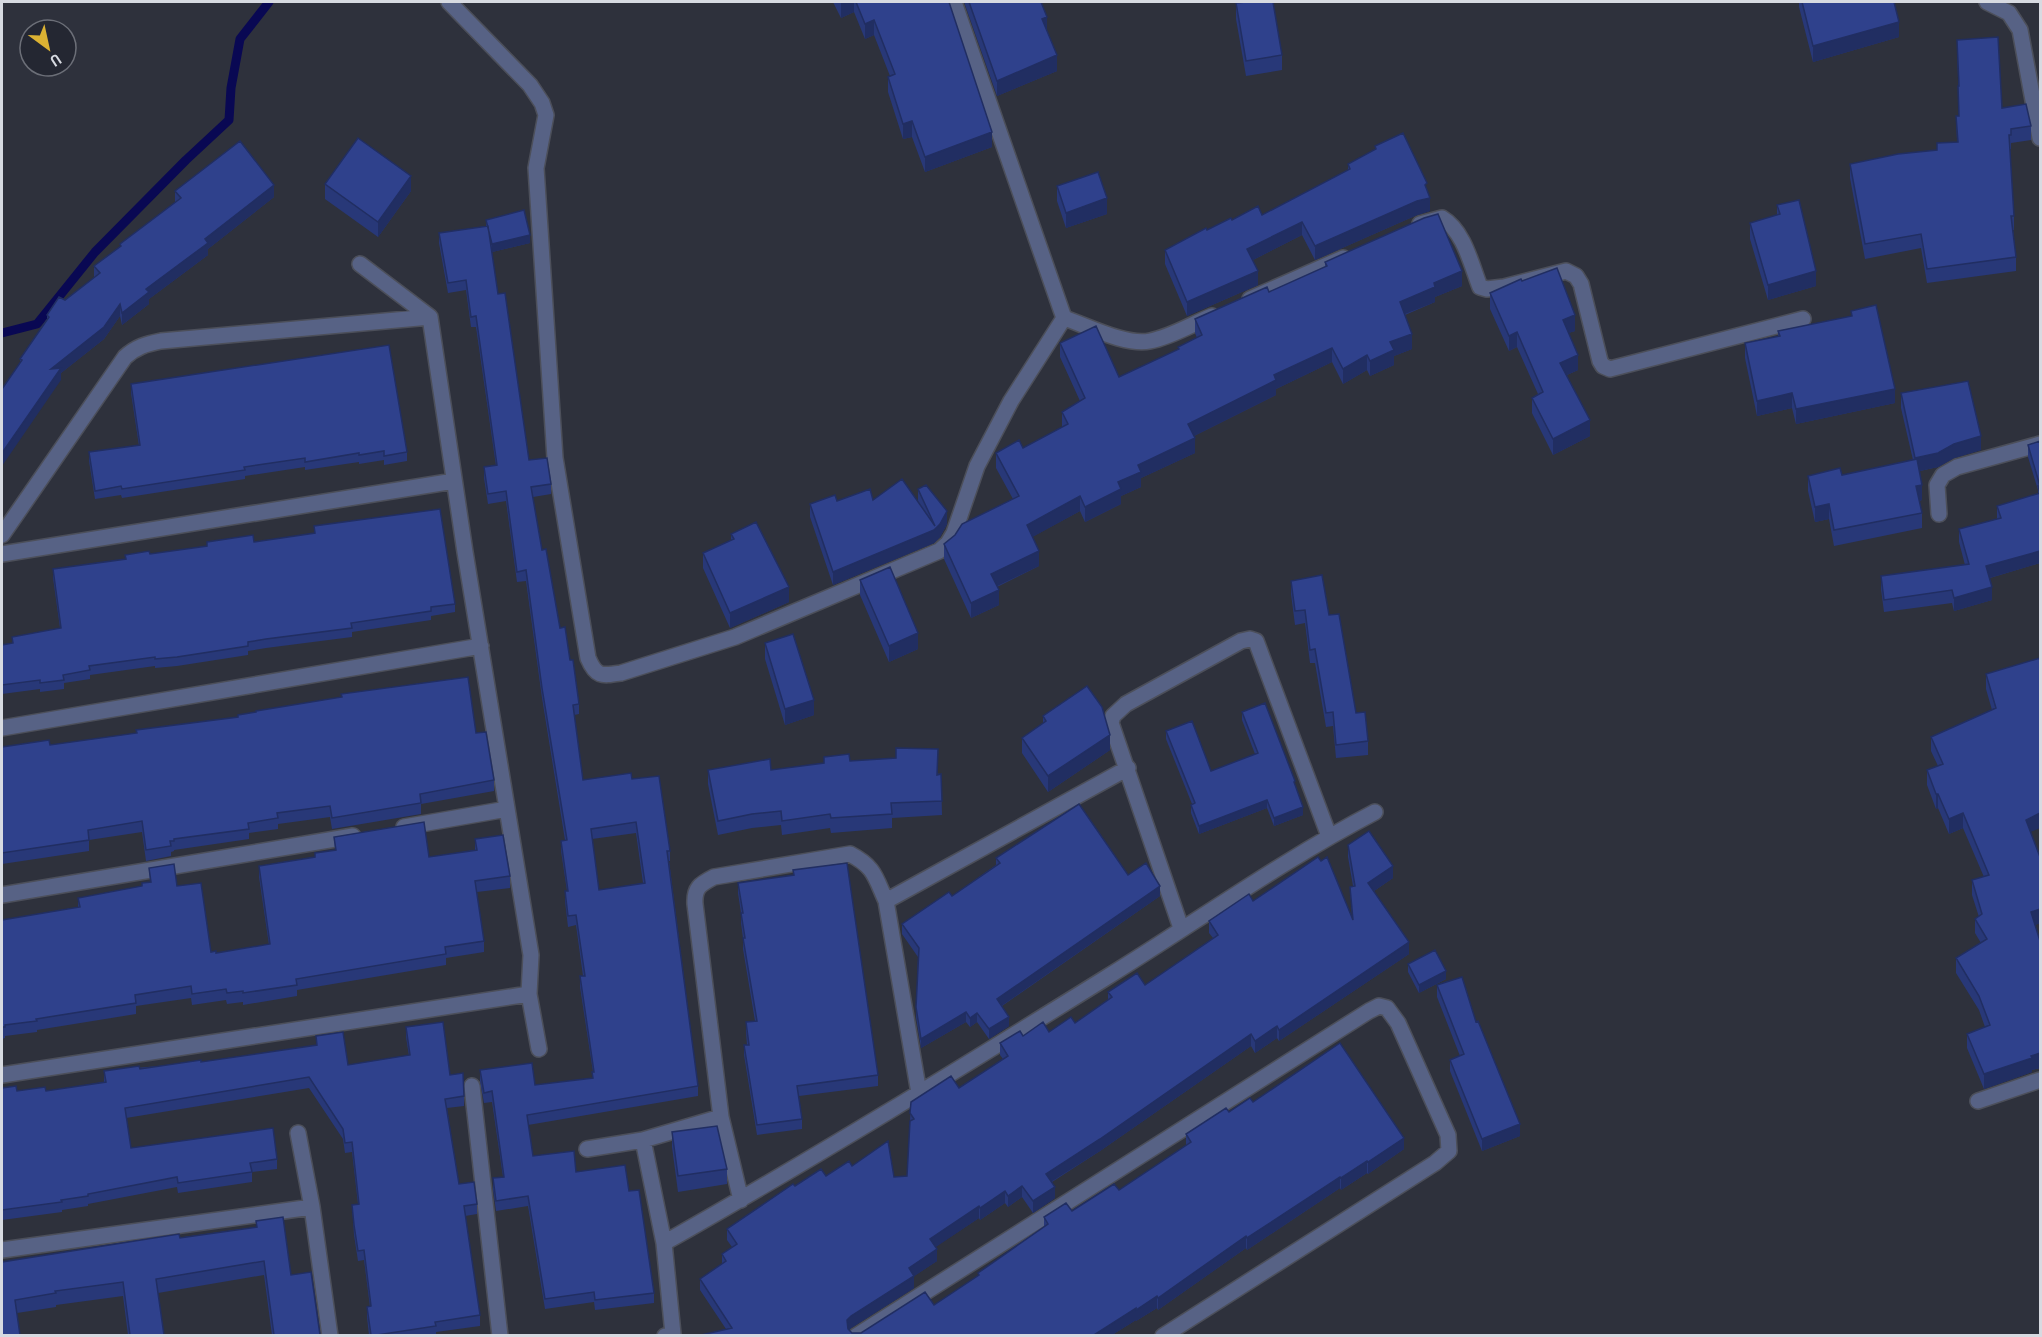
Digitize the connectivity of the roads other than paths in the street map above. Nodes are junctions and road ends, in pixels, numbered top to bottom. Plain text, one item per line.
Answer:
1 (449, 2) edge
2 (954, 2) edge
3 (1993, 3) edge
4 (2040, 138) edge
5 (1410, 228) edge
6 (1357, 252) edge
7 (360, 264) dead end
8 (430, 317) junction
9 (1064, 318) junction
10 (1803, 319) dead end
11 (2040, 444) edge
12 (454, 481) junction
13 (1939, 514) dead end
14 (2, 535) edge
15 (2, 554) edge
16 (481, 646) junction
17 (2, 728) edge
18 (1128, 768) junction
19 (507, 809) junction
20 (1375, 812) dead end
21 (390, 829) edge
22 (366, 833) edge
23 (1329, 836) junction
24 (2, 895) edge
25 (886, 901) junction
26 (1181, 928) junction
27 (529, 994) junction
28 (539, 1049) dead end
29 (2, 1075) edge
30 (2040, 1080) edge
31 (472, 1086) dead end
32 (918, 1093) junction
33 (1978, 1101) dead end
34 (721, 1117) junction
35 (298, 1133) dead end
36 (643, 1140) junction
37 (587, 1149) dead end
38 (741, 1200) junction
39 (312, 1208) junction
40 (664, 1243) junction
41 (2, 1250) edge
42 (330, 1335) edge
43 (500, 1335) edge
44 (671, 1335) edge
45 (856, 1335) edge
46 (1163, 1335) edge

1 - 9 street
2 - 9 street
3 - 4 street
5 - 10 street
6 - 9 street
7 - 8 street
8 - 12 street
8 - 14 street
11 - 13 street
12 - 15 street
12 - 16 street
16 - 17 street
16 - 19 street
18 - 23 street
18 - 25 street
18 - 26 street
19 - 21 street
19 - 27 street
20 - 23 street
22 - 24 street
23 - 26 street
25 - 32 street
25 - 34 street
26 - 32 street
27 - 28 street
27 - 29 street
30 - 33 street
31 - 43 street
32 - 38 street
34 - 36 street
34 - 38 street
35 - 39 street
36 - 37 street
36 - 40 street
38 - 40 street
39 - 41 street
39 - 42 street
40 - 44 street
45 - 46 street

